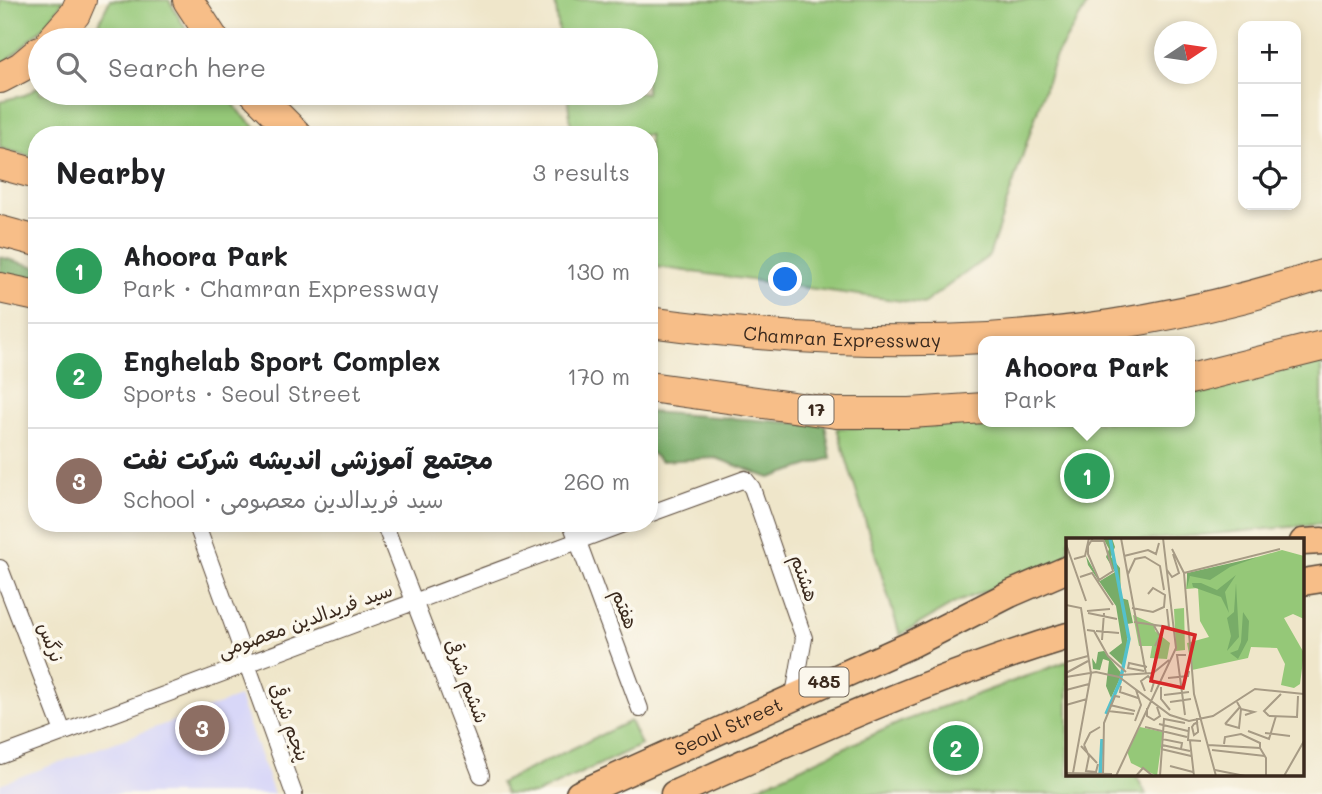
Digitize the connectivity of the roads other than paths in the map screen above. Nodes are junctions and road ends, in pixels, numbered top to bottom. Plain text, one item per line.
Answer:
1 (81, 0) edge
2 (188, 0) edge
3 (63, 28) edge
4 (206, 28) edge
5 (28, 61) edge
6 (0, 78) edge
7 (267, 105) edge
8 (288, 126) edge
9 (0, 164) edge
10 (28, 172) edge
11 (0, 232) edge
12 (28, 239) edge
13 (1322, 275) edge
14 (0, 288) edge
15 (28, 294) edge
16 (658, 323) edge
17 (1021, 336) edge
18 (978, 340) edge
19 (1322, 345) edge
20 (1195, 378) edge
21 (658, 388) edge
22 (978, 408) edge
23 (658, 511) edge
24 (199, 532) edge
25 (387, 532) edge
26 (574, 532) edge
27 (601, 532) edge
28 (577, 541) junction
29 (1322, 541) edge
30 (1304, 542) edge
31 (0, 568) edge
32 (1066, 570) edge
33 (1322, 579) edge
34 (1304, 582) edge
35 (1066, 588) edge
36 (414, 602) junction
37 (961, 618) junction
38 (1066, 637) edge
39 (247, 664) junction
40 (794, 695) junction
41 (640, 709) dead end
42 (63, 732) junction
43 (0, 755) edge
44 (481, 775) dead end
45 (294, 794) edge
46 (579, 794) edge
47 (674, 794) edge

1 - 3 highway
2 - 4 highway
5 - 6 highway
7 - 8 highway
9 - 10 highway
11 - 12 highway
13 - 17 highway, Chamran Expressway
14 - 15 highway
16 - 18 highway, Chamran Expressway
19 - 20 highway
21 - 22 highway, 17
23 - 40 street, هشتم
24 - 39 street, پنجم شرقی
25 - 36 street, ششم شرقی
26 - 28 street, هفتم
27 - 28 street, سید فریدالدین معصومی
28 - 36 street, سید فریدالدین معصومی
28 - 41 street, هفتم
29 - 30 main road
31 - 42 street, نرگس
32 - 37 main road, Seoul Street / 485
33 - 34 main road
35 - 37 main road
36 - 39 street, سید فریدالدین معصومی
36 - 44 street, ششم شرقی
37 - 40 main road, Seoul Street / 485
38 - 47 main road, Seoul Street / 485
39 - 42 street, سید فریدالدین معصومی
39 - 45 street, پنجم شرقی
40 - 46 main road, Seoul Street / 485
42 - 43 street, سید فریدالدین معصومی

